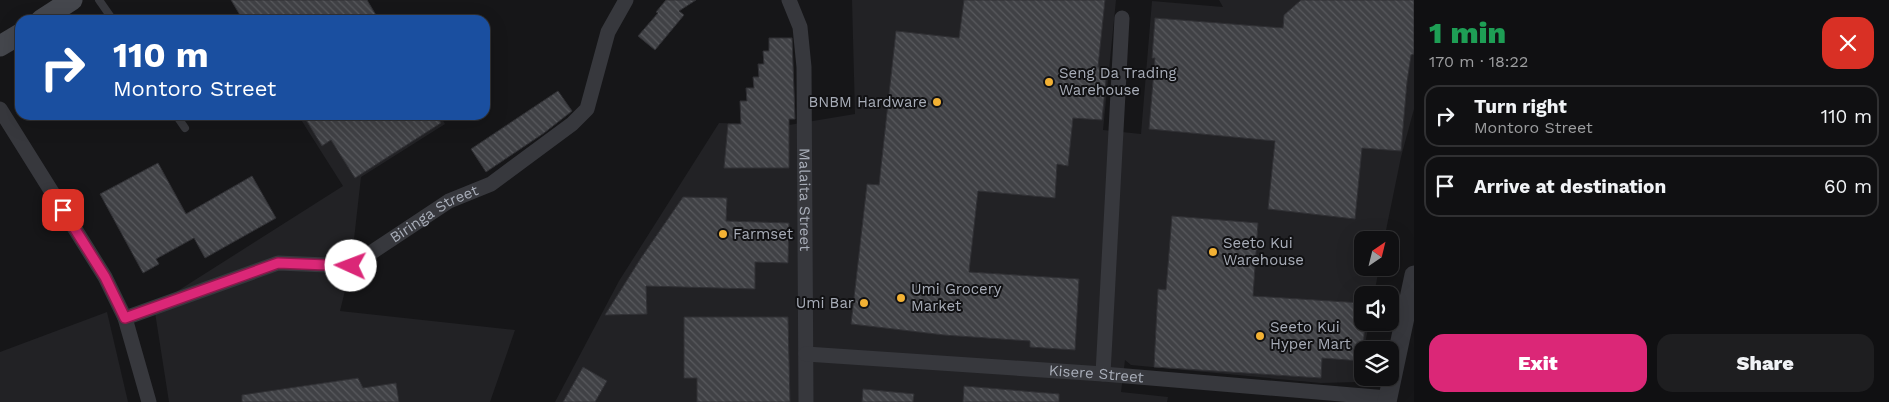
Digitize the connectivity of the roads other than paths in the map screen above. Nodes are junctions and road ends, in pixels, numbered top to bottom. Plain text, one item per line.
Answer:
1 (72, 0) edge
2 (99, 0) edge
3 (626, 0) edge
4 (789, 0) edge
5 (49, 15) edge
6 (109, 15) edge
7 (1122, 18) dead end
8 (15, 37) edge
9 (0, 46) edge
10 (0, 109) edge
11 (179, 120) edge
12 (185, 128) dead end
13 (1414, 275) edge
14 (125, 318) junction
15 (806, 354) junction
16 (1103, 374) junction
17 (1387, 400) edge
18 (149, 402) edge
19 (806, 402) edge

1 - 5 main road
2 - 6 lane
3 - 14 street, Biringa Street
4 - 15 street, Malaita Street
7 - 16 street
8 - 9 main road
10 - 14 street
11 - 12 lane
13 - 17 street
14 - 18 street
15 - 16 street, Kisere Street
15 - 19 street, Malaita Street
16 - 17 street, Kisere Street

